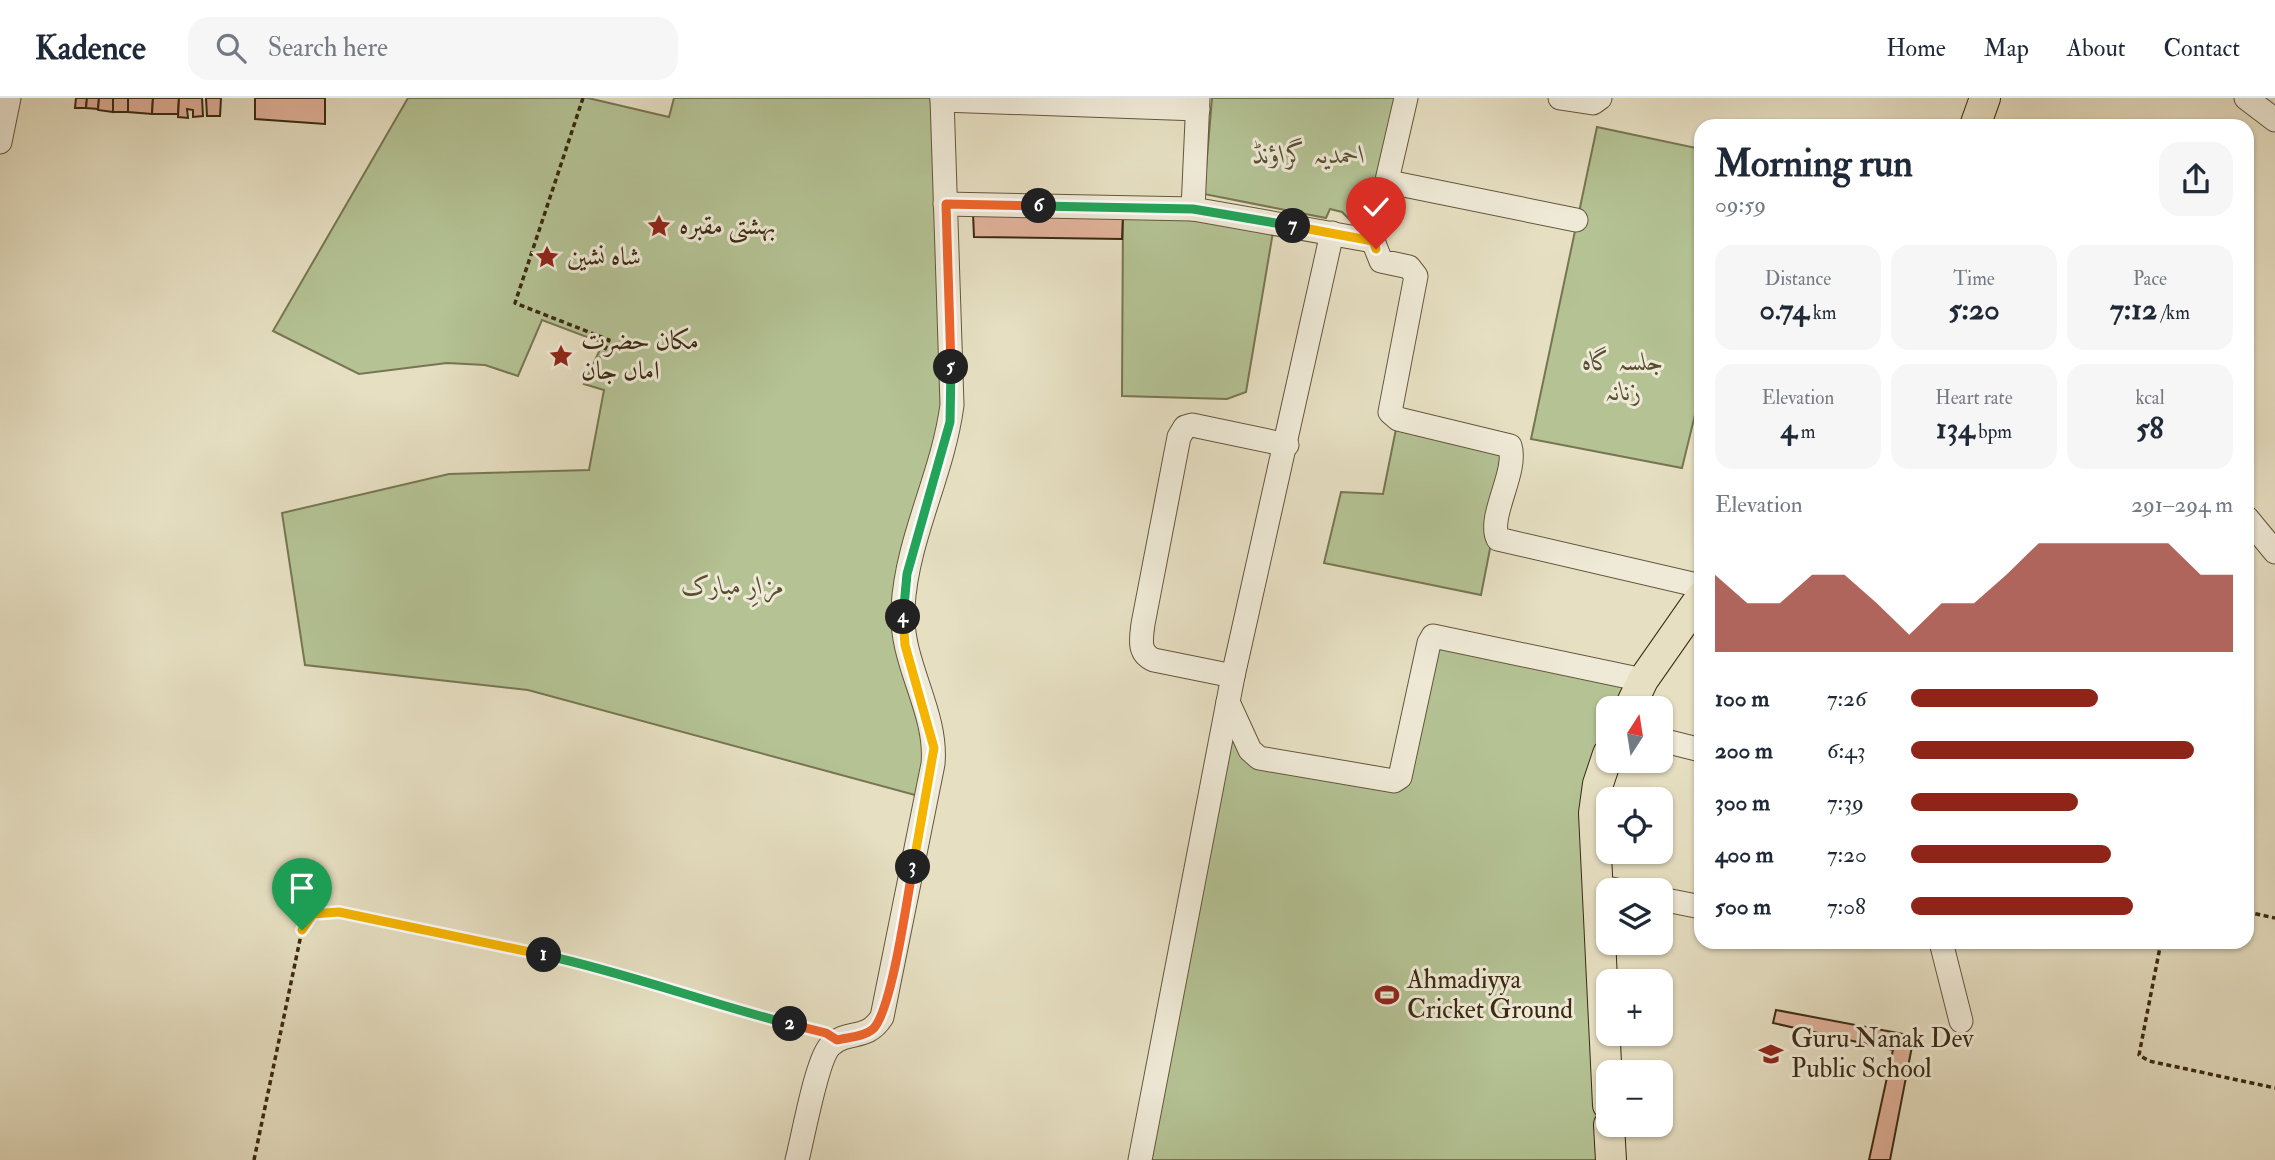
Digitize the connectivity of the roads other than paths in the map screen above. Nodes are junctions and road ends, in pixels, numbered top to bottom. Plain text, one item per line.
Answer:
1 (9, 98) edge
2 (1406, 98) edge
3 (1600, 98) edge
4 (1984, 98) edge
5 (2246, 98) edge
6 (942, 99) edge
7 (1568, 100) edge
8 (1070, 101) edge
9 (1198, 103) edge
10 (1977, 119) edge
11 (2275, 120) edge
12 (0, 142) edge
13 (1389, 182) junction
14 (946, 204) junction
15 (1193, 209) junction
16 (1576, 220) dead end
17 (1332, 233) junction
18 (1373, 241) junction
19 (1287, 445) junction
20 (2254, 526) edge
21 (2275, 552) edge
22 (1694, 584) edge
23 (1694, 607) edge
24 (1233, 676) junction
25 (1643, 680) junction
26 (1635, 696) edge
27 (1228, 702) junction
28 (1673, 743) edge
29 (1694, 748) edge
30 (1601, 774) edge
31 (1607, 878) edge
32 (1673, 901) edge
33 (1694, 906) edge
34 (1943, 949) edge
35 (1609, 955) edge
36 (1961, 1021) dead end
37 (1608, 1060) edge
38 (1610, 1137) edge
39 (797, 1160) edge
40 (1140, 1160) edge
41 (1611, 1160) edge

1 - 12 street
2 - 13 street
3 - 7 street
4 - 10 main road
5 - 11 street
6 - 8 street
6 - 14 street
8 - 9 street
9 - 15 street
13 - 16 street
13 - 18 street
14 - 15 street
14 - 39 street
15 - 17 street
17 - 18 street
17 - 19 street
18 - 22 street
19 - 24 street
19 - 24 street
20 - 21 street
23 - 25 main road
24 - 27 street
25 - 26 main road
25 - 27 street
27 - 40 street
28 - 29 street
30 - 31 main road
32 - 33 street
34 - 36 street
35 - 37 main road
38 - 41 main road

